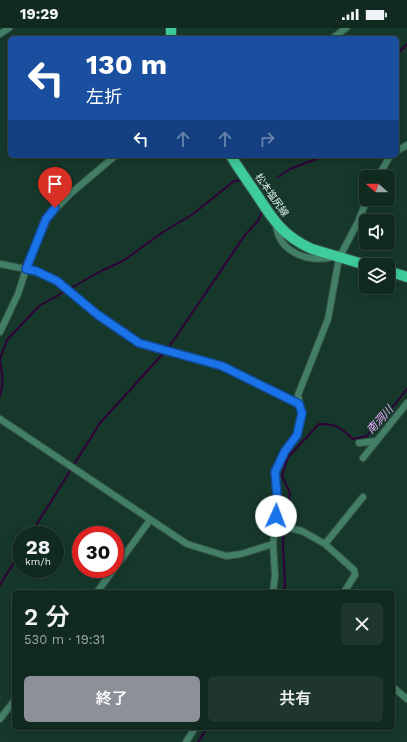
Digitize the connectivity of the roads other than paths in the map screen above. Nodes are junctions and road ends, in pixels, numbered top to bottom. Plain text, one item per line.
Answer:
1 (9, 28) edge
2 (346, 28) edge
3 (0, 34) edge
4 (336, 36) edge
5 (113, 158) edge
6 (232, 158) edge
7 (389, 158) edge
8 (382, 170) edge
9 (364, 206) edge
10 (336, 257) junction
11 (359, 263) edge
12 (0, 264) edge
13 (26, 269) junction
14 (395, 273) edge
15 (407, 277) edge
16 (0, 332) edge
17 (407, 403) edge
18 (299, 404) junction
19 (0, 420) edge
20 (376, 441) junction
21 (359, 443) dead end
22 (363, 458) dead end
23 (363, 497) dead end
24 (150, 520) junction
25 (275, 525) junction
26 (273, 544) junction
27 (325, 544) junction
28 (124, 556) edge
29 (108, 578) edge
30 (99, 590) edge
31 (273, 590) edge
32 (345, 590) edge
33 (395, 689) edge
34 (407, 699) edge
35 (12, 704) edge
36 (0, 719) edge
37 (194, 730) edge
38 (186, 742) edge

1 - 3 street
2 - 4 street
5 - 13 street
6 - 10 main road, 松本塩尻線
7 - 8 street
9 - 10 street
10 - 11 main road, 松本塩尻線
10 - 18 street
12 - 13 street
13 - 16 street
13 - 18 street
14 - 15 main road
17 - 20 street
18 - 25 street
19 - 24 street
20 - 21 street
20 - 22 street
23 - 27 street
24 - 26 street
24 - 28 street
25 - 26 street
25 - 27 street
26 - 31 street
27 - 32 street
29 - 30 street
33 - 34 street
35 - 36 street
37 - 38 street

